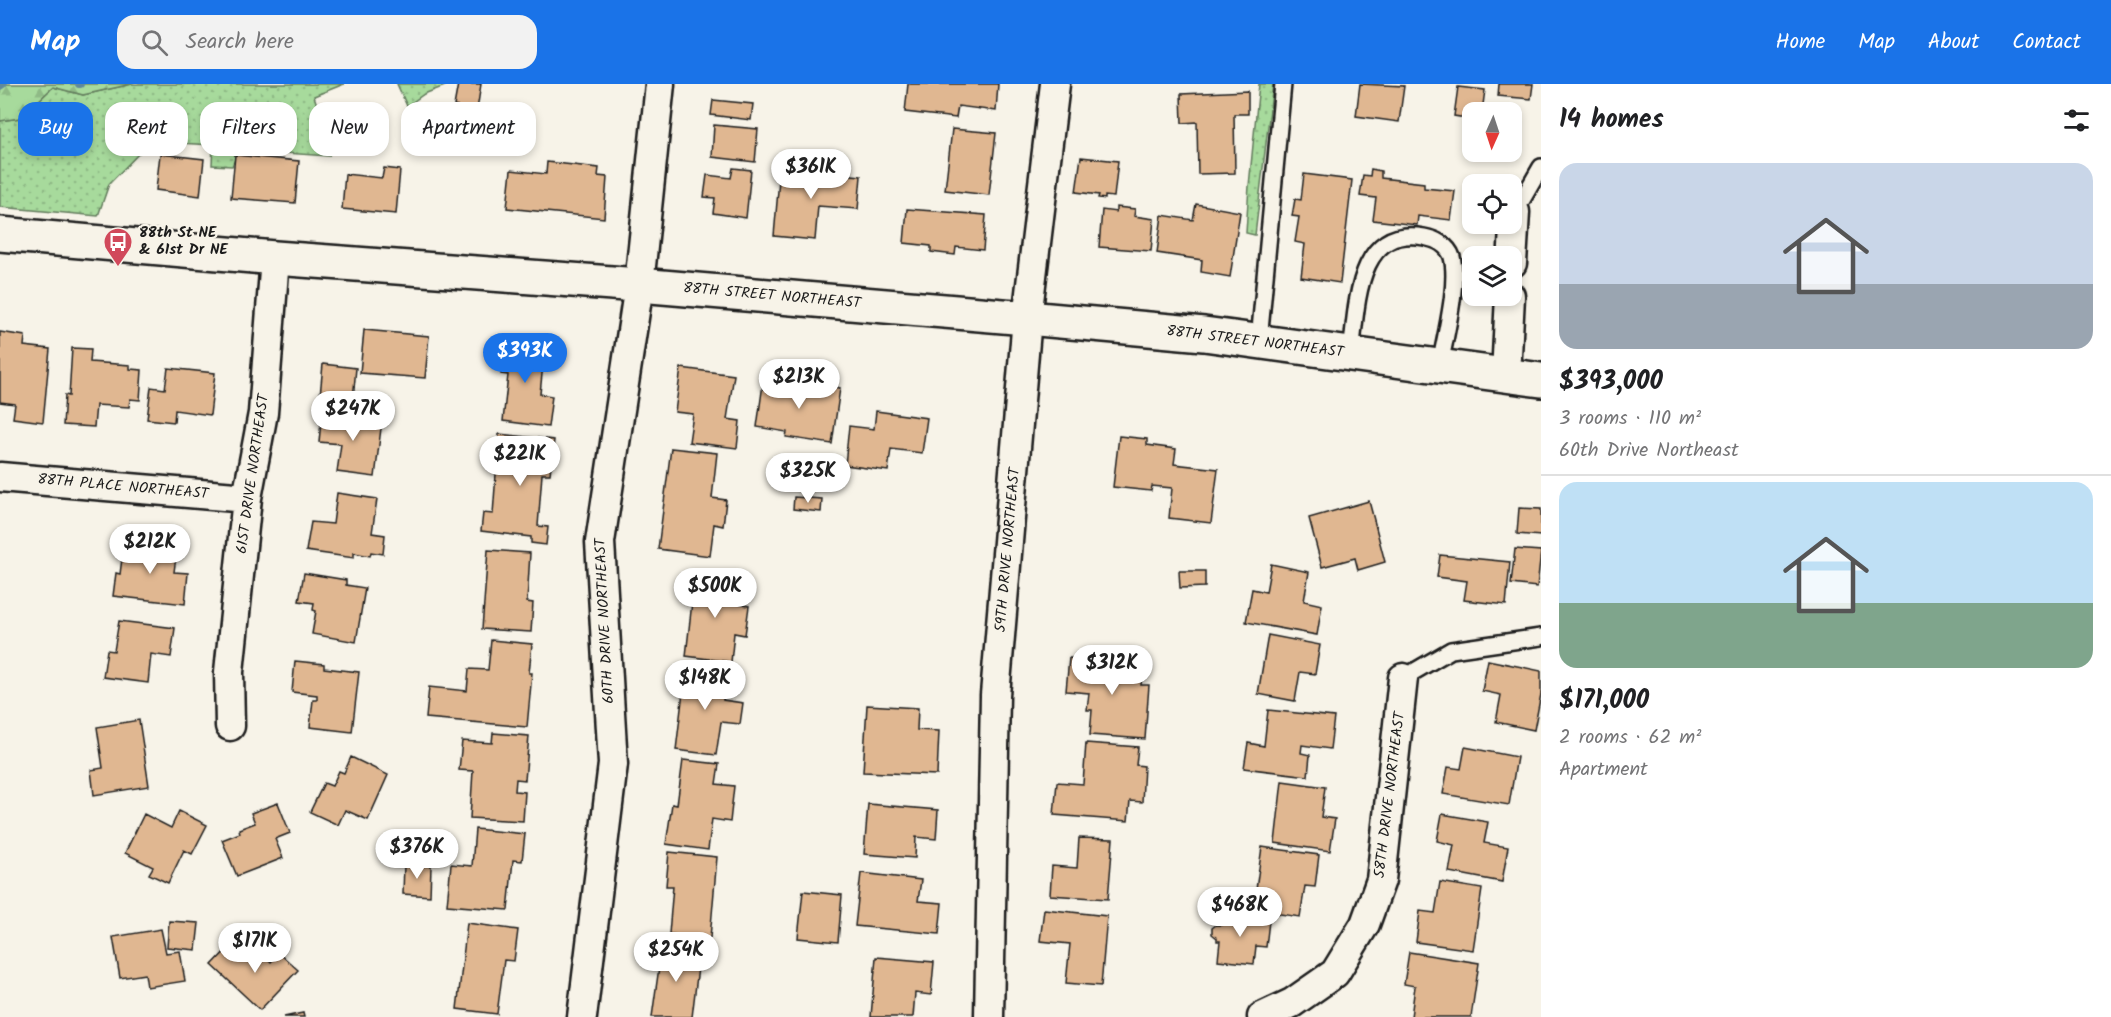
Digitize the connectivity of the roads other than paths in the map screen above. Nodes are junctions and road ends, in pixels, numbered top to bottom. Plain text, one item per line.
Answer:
1 (660, 84) edge
2 (1055, 84) edge
3 (1283, 84) edge
4 (1541, 167) edge
5 (1522, 200) edge
6 (0, 234) edge
7 (275, 258) junction
8 (639, 285) junction
9 (1509, 306) edge
10 (1027, 318) junction
11 (1259, 341) junction
12 (1351, 354) junction
13 (1440, 366) junction
14 (1506, 375) junction
15 (1541, 380) edge
16 (0, 477) edge
17 (247, 498) junction
18 (1541, 637) edge
19 (1403, 678) joint
20 (230, 726) dead end
21 (582, 1017) edge
22 (989, 1017) edge
23 (1262, 1017) edge

1 - 8 street, 60TH DRIVE NORTHEAST
2 - 10 street, 59TH DRIVE NORTHEAST
3 - 11 lane
4 - 5 lane
6 - 7 main road, 88TH STREET NORTHEAST
7 - 8 main road, 88TH STREET NORTHEAST
7 - 17 street, 61ST DRIVE NORTHEAST
8 - 10 main road, 88TH STREET NORTHEAST
8 - 21 street, 60TH DRIVE NORTHEAST
9 - 14 street
10 - 11 main road, 88TH STREET NORTHEAST
10 - 22 street, 59TH DRIVE NORTHEAST
11 - 12 main road, 88TH STREET NORTHEAST
12 - 13 main road, 88TH STREET NORTHEAST
12 - 13 lane
13 - 14 main road, 88TH STREET NORTHEAST
14 - 15 main road, 88TH STREET NORTHEAST
16 - 17 street, 88TH PLACE NORTHEAST
17 - 20 street, 61ST DRIVE NORTHEAST
18 - 19 lane
19 - 23 street, 58TH DRIVE NORTHEAST

